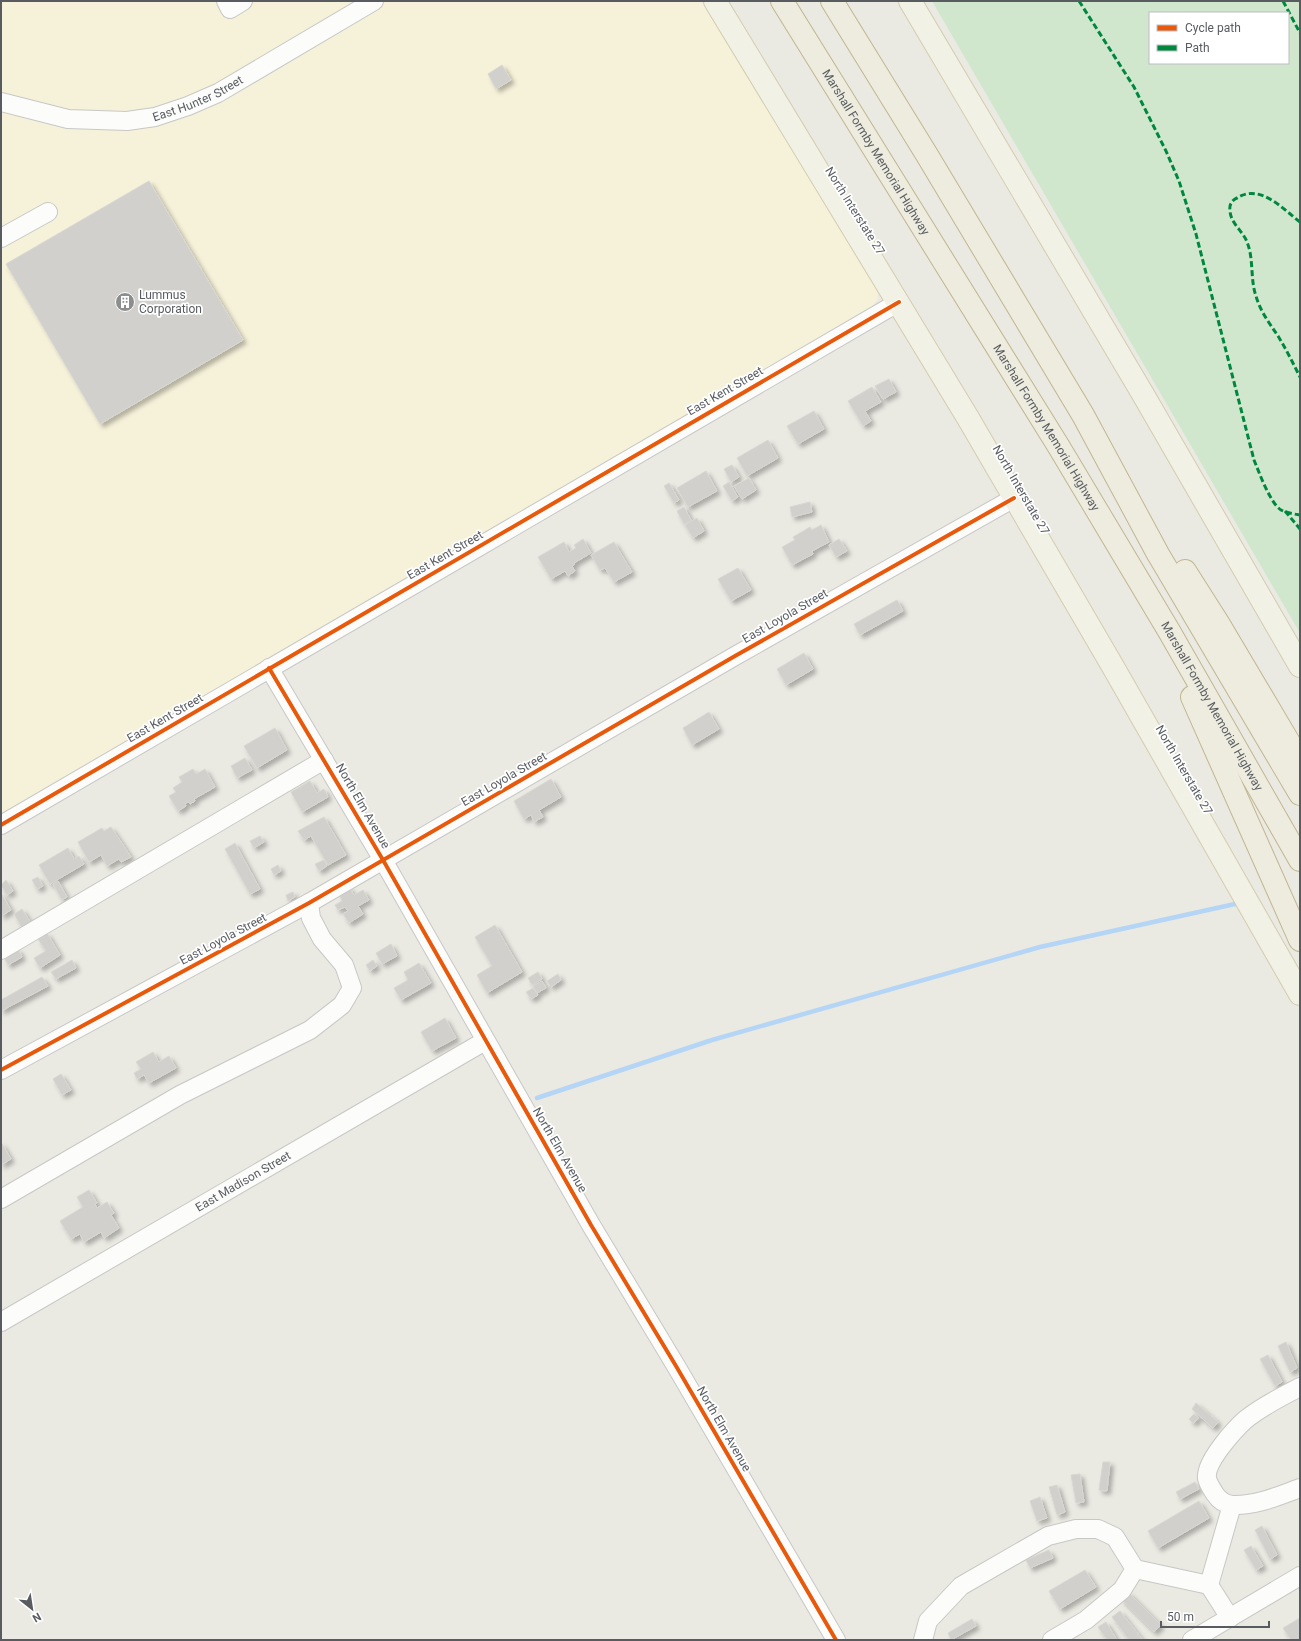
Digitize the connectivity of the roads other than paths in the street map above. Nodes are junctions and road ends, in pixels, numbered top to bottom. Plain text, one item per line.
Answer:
1 (226, 1) edge
2 (243, 1) edge
3 (715, 1) edge
4 (781, 1) edge
5 (832, 1) edge
6 (910, 1) edge
7 (370, 2) edge
8 (1, 102) edge
9 (48, 212) dead end
10 (1, 238) edge
11 (898, 302) junction
12 (1097, 440) junction
13 (1014, 498) junction
14 (1170, 631) junction
15 (1300, 666) edge
16 (269, 668) junction
17 (324, 760) junction
18 (1300, 762) edge
19 (1300, 794) edge
20 (1, 825) edge
21 (383, 860) junction
22 (1300, 860) edge
23 (309, 903) junction
24 (1300, 940) edge
25 (1, 950) edge
26 (1300, 994) edge
27 (485, 1041) junction
28 (1, 1070) edge
29 (1, 1199) edge
30 (1, 1322) edge
31 (1300, 1388) edge
32 (1300, 1488) edge
33 (1232, 1505) junction
34 (1135, 1569) junction
35 (1300, 1576) edge
36 (1209, 1585) junction
37 (1230, 1618) junction
38 (836, 1640) edge
39 (923, 1640) edge
40 (1052, 1640) edge
41 (1192, 1640) edge

1 - 2 street
3 - 11 main road, North Interstate 27
4 - 14 highway, Marshall Formby Memorial Highway
5 - 12 highway
6 - 15 main road
7 - 8 street, East Hunter Street
9 - 10 street
11 - 13 main road, North Interstate 27
11 - 16 street, East Kent Street
12 - 18 highway
12 - 19 highway
13 - 21 street, East Loyola Street
13 - 26 main road, North Interstate 27
14 - 22 highway, Marshall Formby Memorial Highway
14 - 24 highway
16 - 17 street, North Elm Avenue
16 - 20 street, East Kent Street
17 - 21 street, North Elm Avenue
17 - 25 street
21 - 23 street, East Loyola Street
21 - 27 street, North Elm Avenue
23 - 28 street, East Loyola Street
23 - 29 street
27 - 30 street, East Madison Street
27 - 38 street, North Elm Avenue
31 - 33 street
32 - 33 street
33 - 36 street
34 - 36 street
34 - 39 street
34 - 40 street
35 - 37 street
36 - 37 street
37 - 41 street

